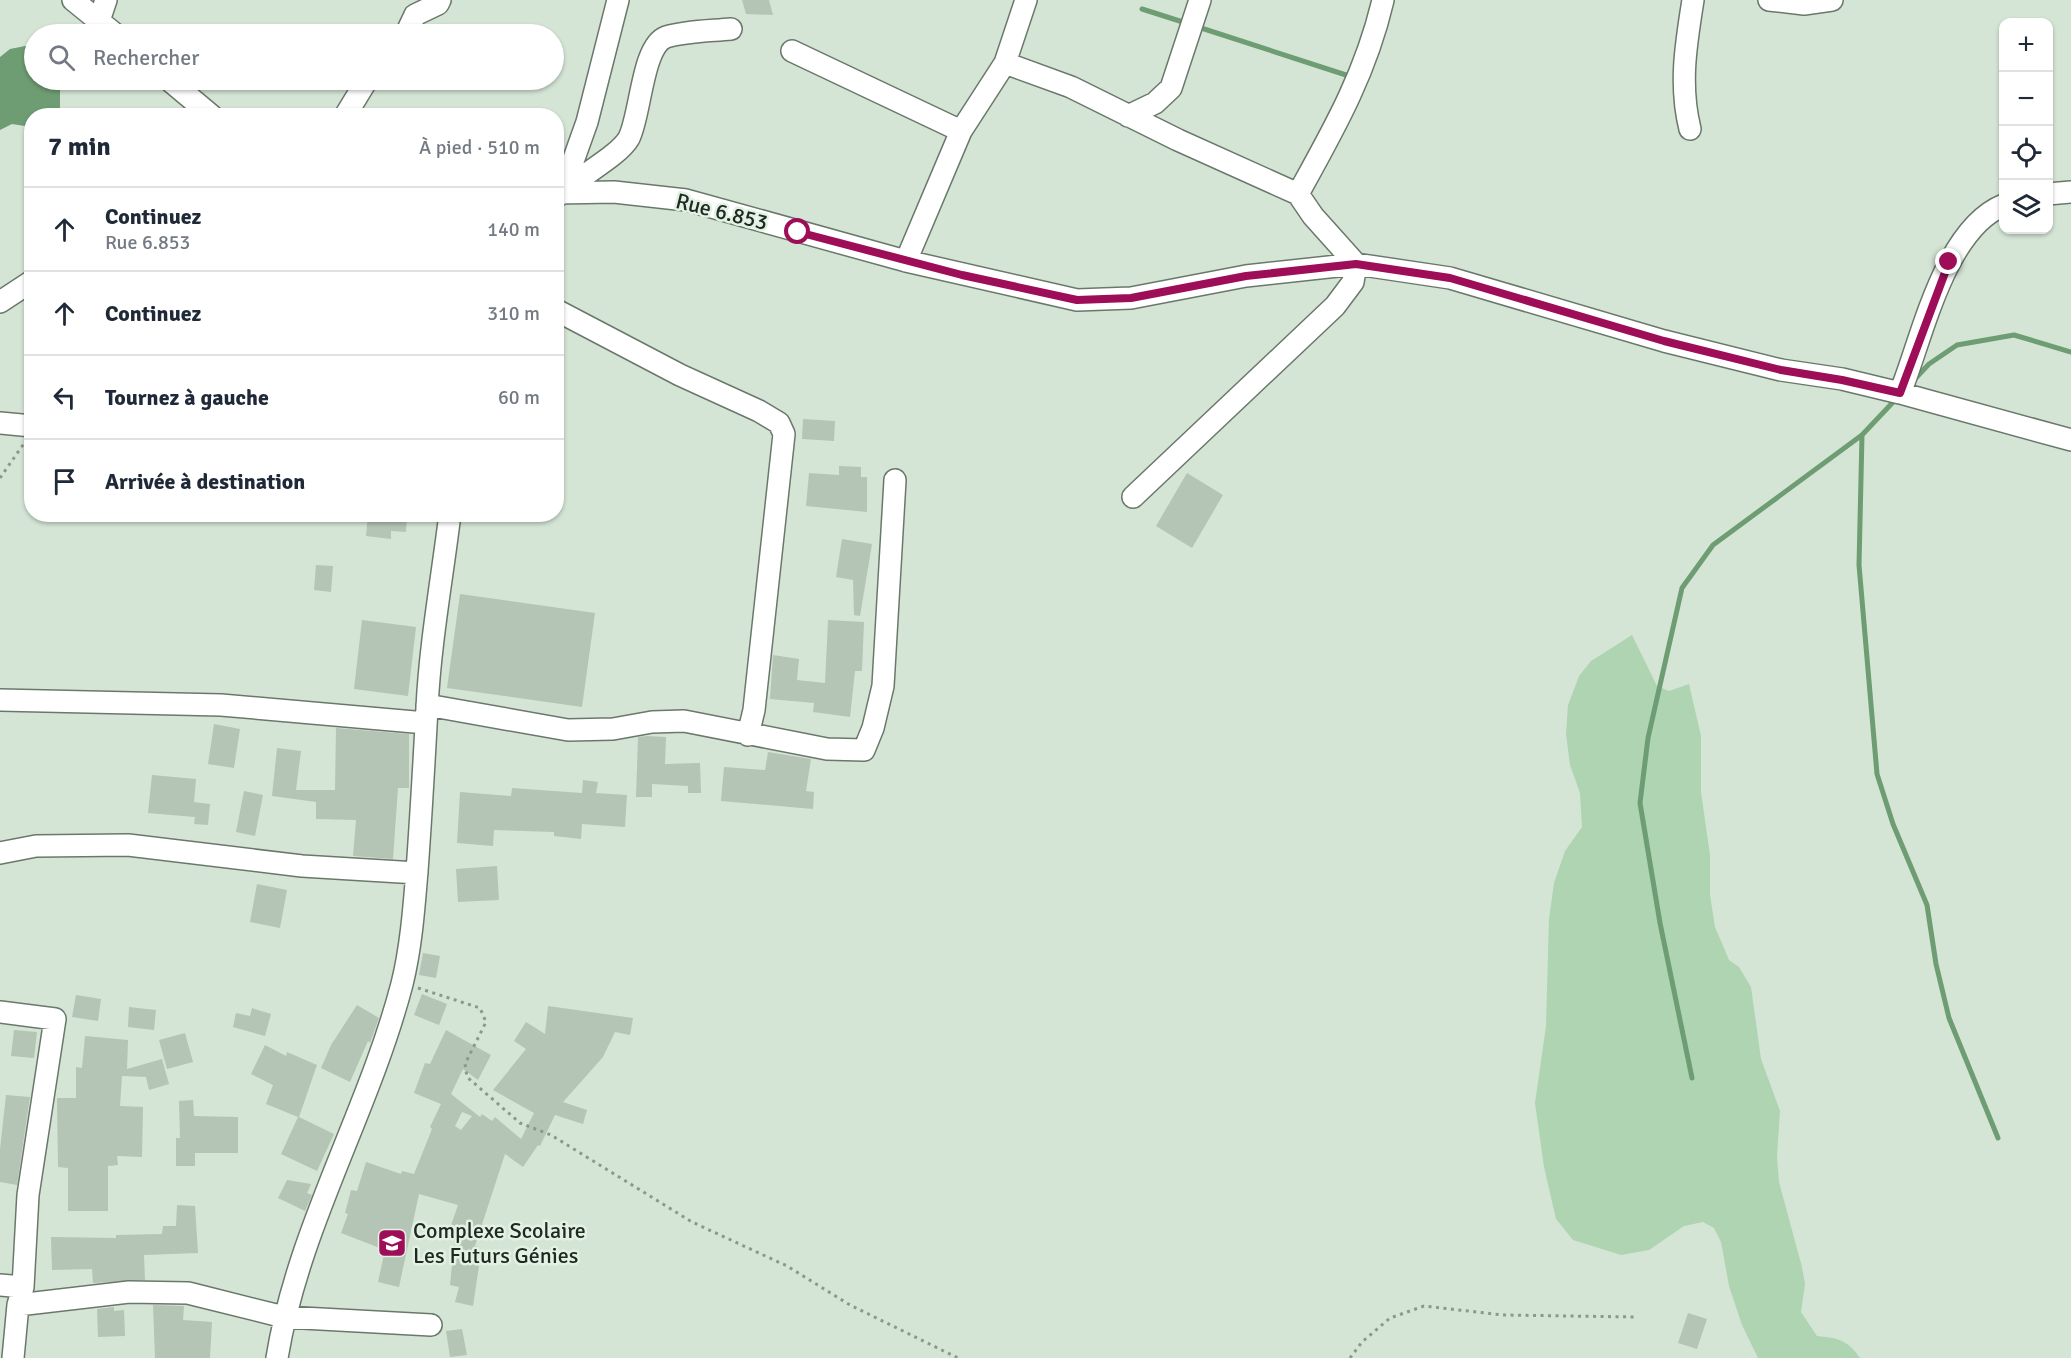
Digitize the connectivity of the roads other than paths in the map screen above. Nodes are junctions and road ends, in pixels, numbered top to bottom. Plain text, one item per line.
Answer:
1 (73, 0) edge
2 (106, 0) edge
3 (440, 0) edge
4 (618, 0) edge
5 (1026, 0) edge
6 (1200, 0) edge
7 (1383, 0) edge
8 (1693, 0) edge
9 (1769, 0) edge
10 (1832, 0) edge
11 (101, 24) edge
12 (106, 24) edge
13 (411, 24) edge
14 (731, 29) dead end
15 (792, 51) dead end
16 (1005, 63) junction
17 (181, 90) edge
18 (361, 90) edge
19 (202, 108) edge
20 (350, 108) edge
21 (1128, 116) junction
22 (1690, 129) dead end
23 (961, 130) junction
24 (564, 179) edge
25 (564, 189) edge
26 (2071, 192) edge
27 (564, 194) edge
28 (1298, 194) junction
29 (2053, 194) edge
30 (1999, 209) edge
31 (906, 261) junction
32 (1356, 264) junction
33 (24, 286) edge
34 (0, 302) edge
35 (564, 314) edge
36 (1900, 393) junction
37 (0, 423) edge
38 (24, 431) edge
39 (2071, 440) edge
40 (895, 480) dead end
41 (1133, 497) dead end
42 (449, 522) edge
43 (0, 700) edge
44 (427, 714) junction
45 (748, 735) junction
46 (0, 853) edge
47 (417, 873) junction
48 (0, 1012) edge
49 (0, 1285) edge
50 (21, 1296) junction
51 (284, 1317) junction
52 (431, 1325) dead end
53 (13, 1358) edge
54 (277, 1358) edge

1 - 11 street
2 - 12 street
3 - 13 street
4 - 24 street
5 - 16 street
6 - 21 street
7 - 28 street
8 - 22 street
9 - 10 street
14 - 25 street
15 - 23 street
16 - 21 street
16 - 23 street
17 - 19 street
18 - 20 street
21 - 28 street
23 - 31 street
26 - 29 street
27 - 31 street, Rue 6.853
28 - 32 street
30 - 36 street
31 - 32 street, Rue 6.853
32 - 36 street, Rue 6.853
32 - 41 street
33 - 34 street
35 - 45 street
36 - 39 street, Rue 6.853
37 - 38 street
40 - 45 street
42 - 44 street
43 - 44 street
44 - 45 street
44 - 47 street
46 - 47 street
47 - 51 street
48 - 50 street
49 - 50 street
50 - 51 street
50 - 53 street
51 - 52 street
51 - 54 street

